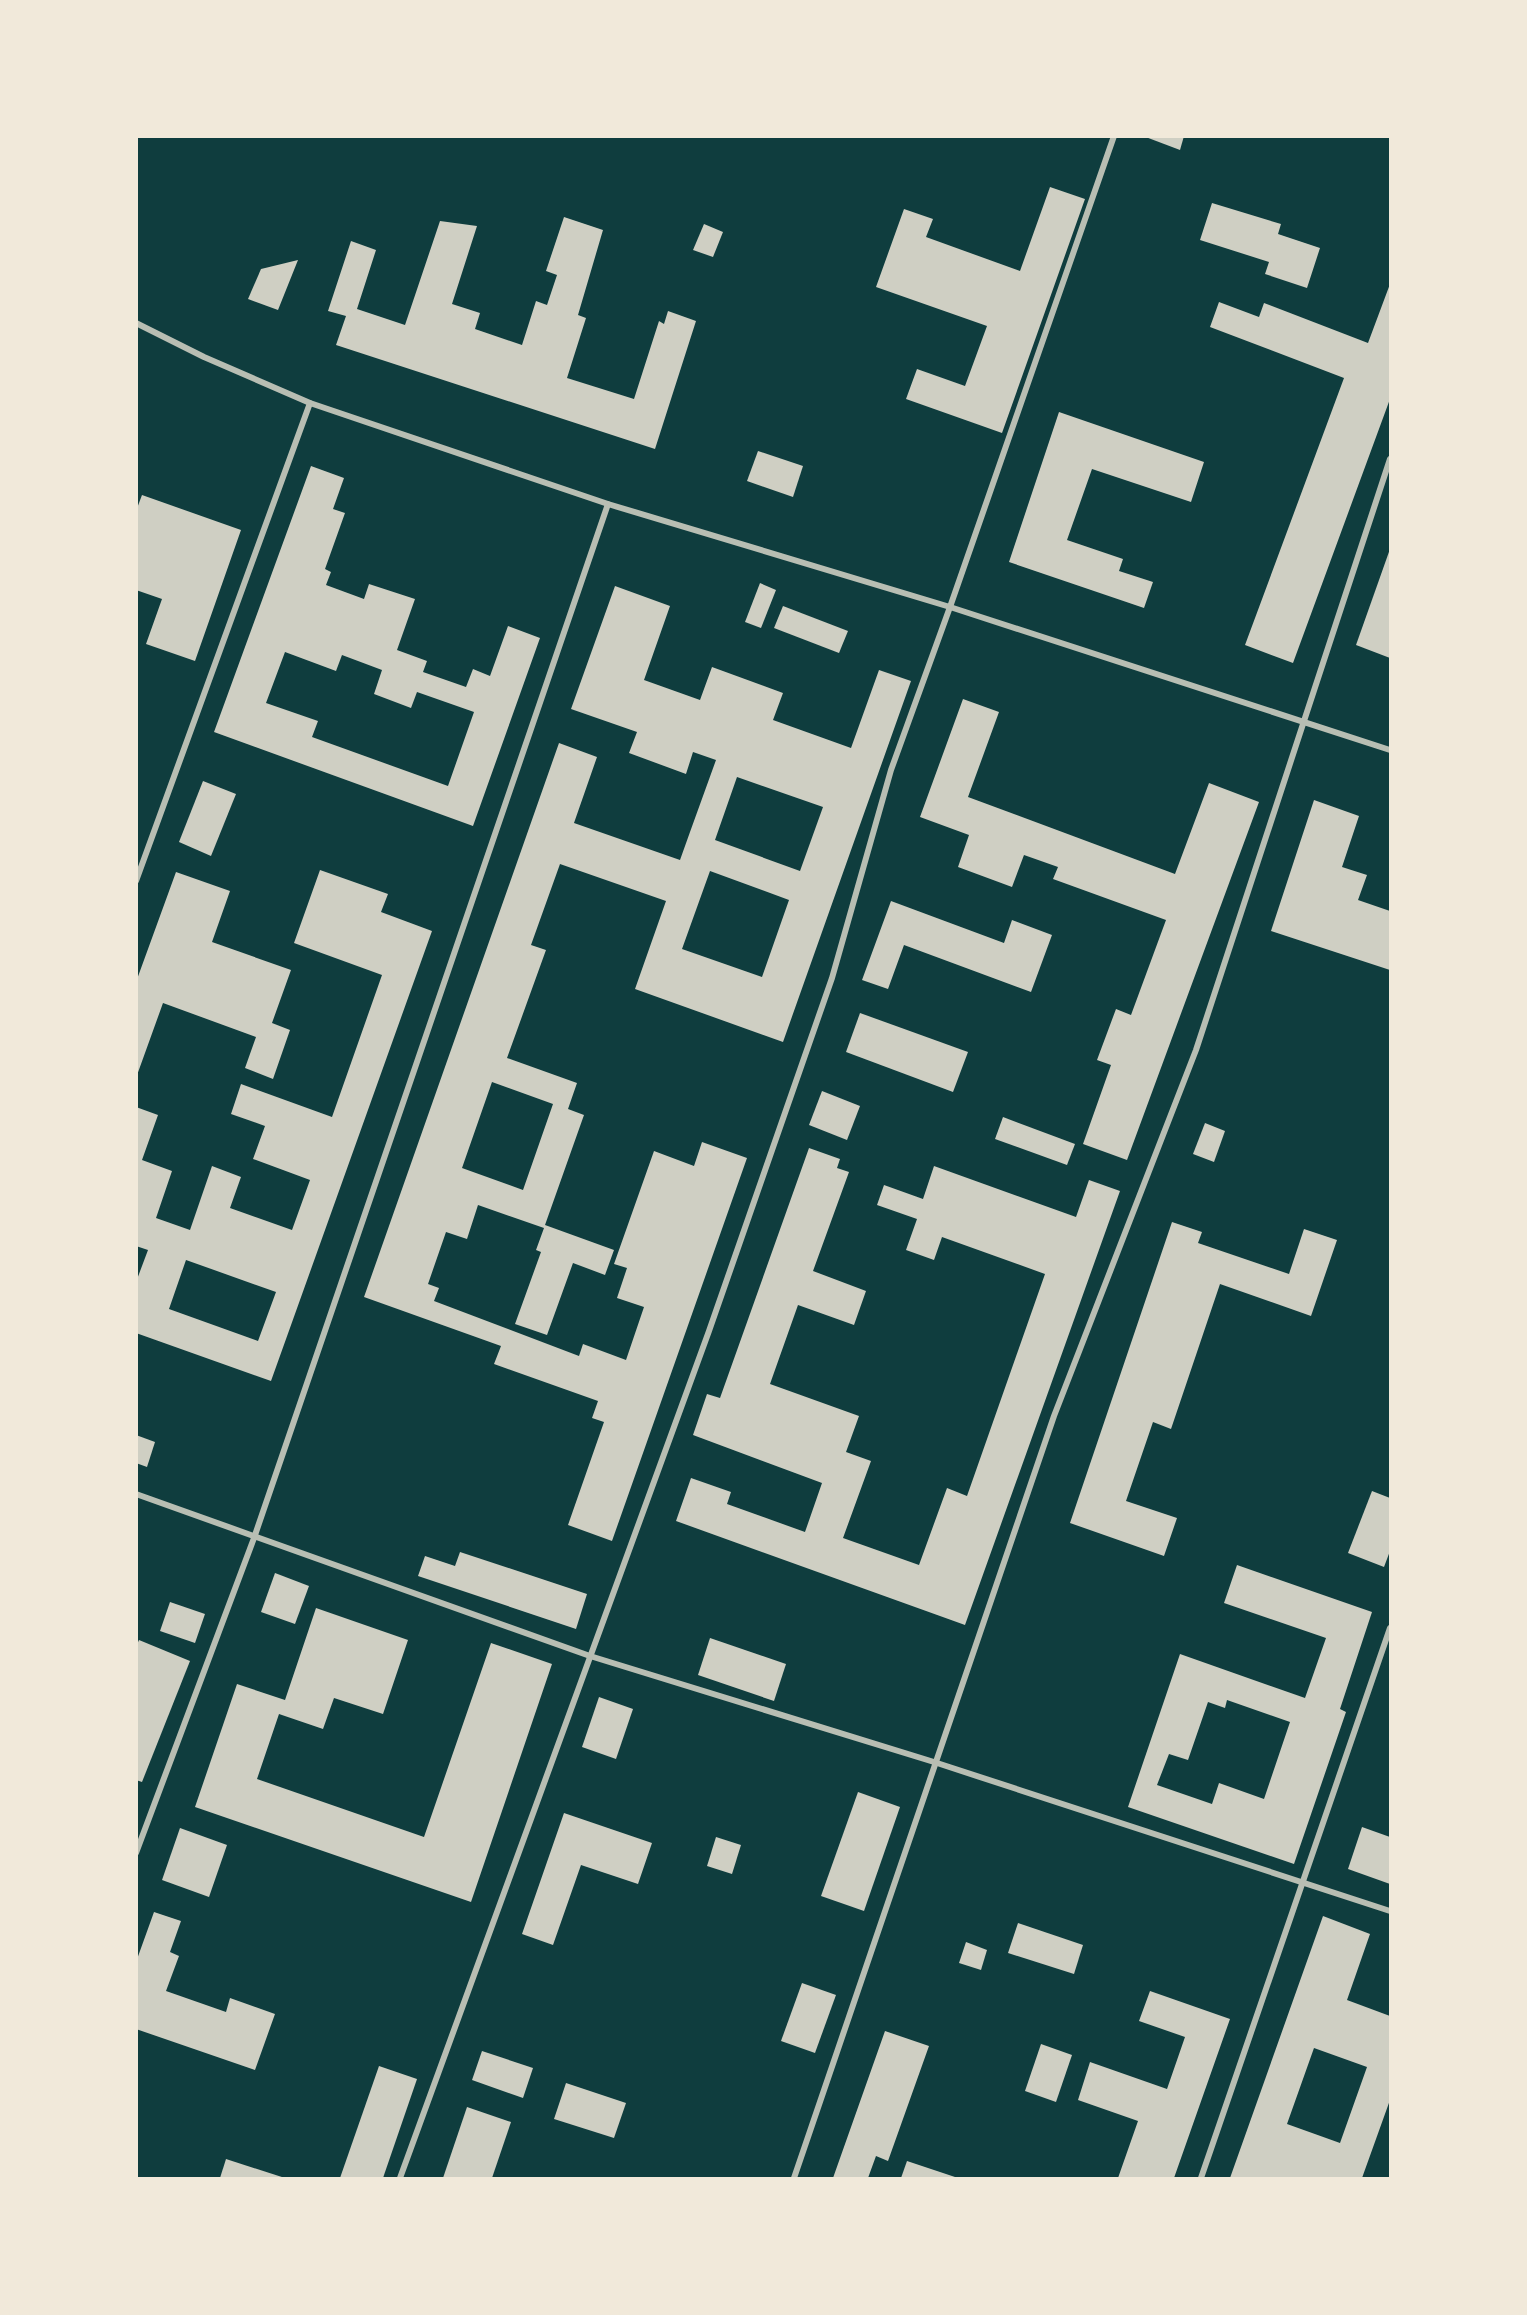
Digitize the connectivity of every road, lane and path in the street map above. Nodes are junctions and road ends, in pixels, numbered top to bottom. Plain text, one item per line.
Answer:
1 (1114, 136) edge
2 (136, 323) edge
3 (310, 403) junction
4 (1390, 459) edge
5 (608, 504) junction
6 (950, 608) junction
7 (1303, 723) junction
8 (1390, 750) edge
9 (136, 881) edge
10 (136, 1494) edge
11 (254, 1538) junction
12 (1390, 1628) edge
13 (590, 1656) junction
14 (934, 1762) junction
15 (136, 1853) edge
16 (1304, 1884) junction
17 (1390, 1911) edge
18 (400, 2178) edge
19 (794, 2178) edge
20 (1201, 2178) edge

1 - 6 street
2 - 3 street
3 - 5 street
3 - 9 street
4 - 7 street
5 - 6 street
5 - 11 street
6 - 7 street
6 - 13 street
7 - 8 street
7 - 14 street
10 - 11 street
11 - 13 street
11 - 15 street
12 - 16 street
13 - 14 street
13 - 18 street
14 - 16 street
14 - 19 street
16 - 17 street
16 - 20 street

